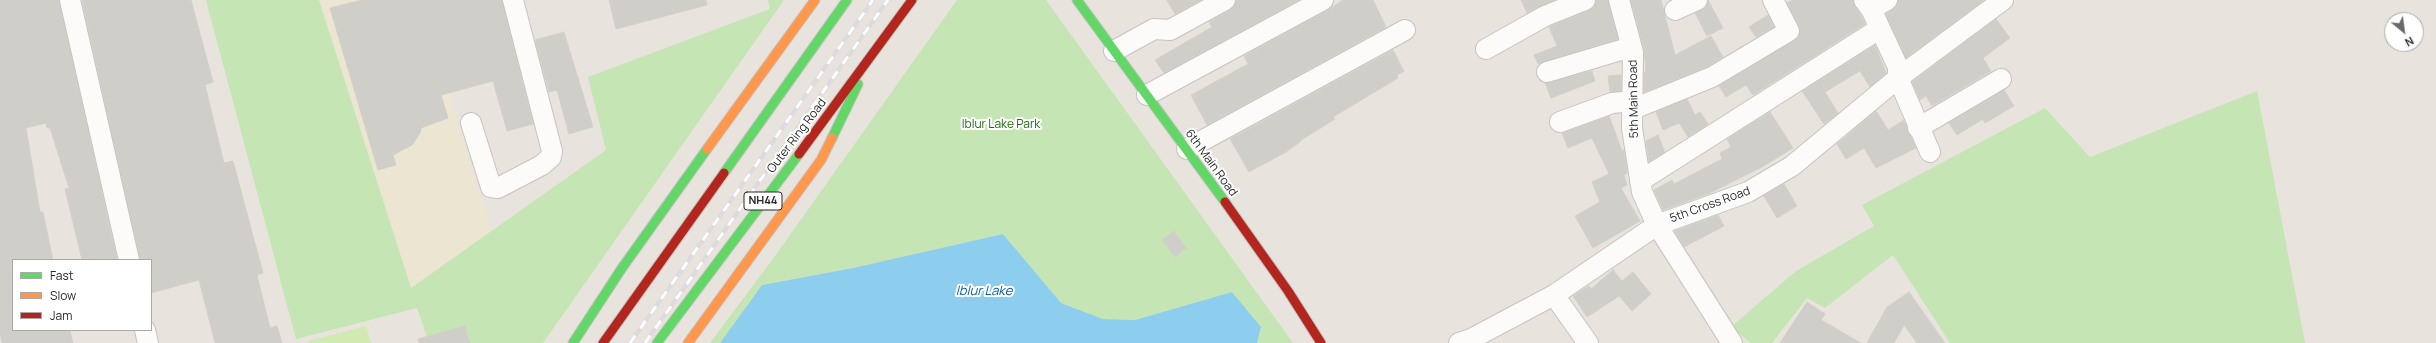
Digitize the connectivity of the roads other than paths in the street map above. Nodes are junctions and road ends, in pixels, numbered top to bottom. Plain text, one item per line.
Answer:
1 (70, 0) edge
2 (513, 0) edge
3 (815, 0) edge
4 (848, 0) edge
5 (912, 0) edge
6 (1076, 0) edge
7 (1225, 0) edge
8 (1323, 0) edge
9 (1585, 0) edge
10 (1619, 0) edge
11 (1697, 0) edge
12 (1773, 0) edge
13 (2003, 0) edge
14 (1874, 3) edge
15 (1675, 10) dead end
16 (1879, 29) junction
17 (1405, 30) dead end
18 (1631, 47) junction
19 (1486, 49) dead end
20 (1114, 51) junction
21 (870, 60) junction
22 (1547, 72) dead end
23 (1898, 78) junction
24 (2001, 79) dead end
25 (1147, 95) junction
26 (1633, 105) junction
27 (1560, 122) dead end
28 (471, 123) dead end
29 (1918, 128) junction
30 (1187, 149) junction
31 (1930, 152) dead end
32 (1640, 181) junction
33 (1657, 225) junction
34 (129, 259) edge
35 (1554, 295) junction
36 (145, 331) edge
37 (148, 343) edge
38 (573, 343) edge
39 (603, 343) edge
40 (657, 343) edge
41 (688, 343) edge
42 (1321, 343) edge
43 (1459, 343) edge
44 (1588, 343) edge
45 (1732, 343) edge

1 - 34 street
2 - 28 street
3 - 38 main road
4 - 39 main road
5 - 21 main road, Outer Ring Road / NH44
6 - 20 main road, 6th Main Road
7 - 20 street
8 - 25 street
9 - 19 street
10 - 18 street, 5th Main Road
11 - 15 street
12 - 26 street
13 - 23 street, 5th Cross Road
14 - 16 street
16 - 23 street
16 - 32 street
17 - 30 street
18 - 22 street
18 - 26 street, 5th Main Road
20 - 25 main road, 6th Main Road
21 - 40 main road, Outer Ring Road / NH44
21 - 41 main road
23 - 29 street
23 - 33 street, 5th Cross Road
24 - 29 street
25 - 30 main road, 6th Main Road
26 - 27 street
26 - 32 street, 5th Main Road
29 - 31 street
30 - 42 main road, 6th Main Road
32 - 33 street, 5th Main Road
33 - 35 street, 5th Cross Road
33 - 45 street, 5th Main Road
35 - 43 street, 5th Cross Road
35 - 44 street
36 - 37 street

